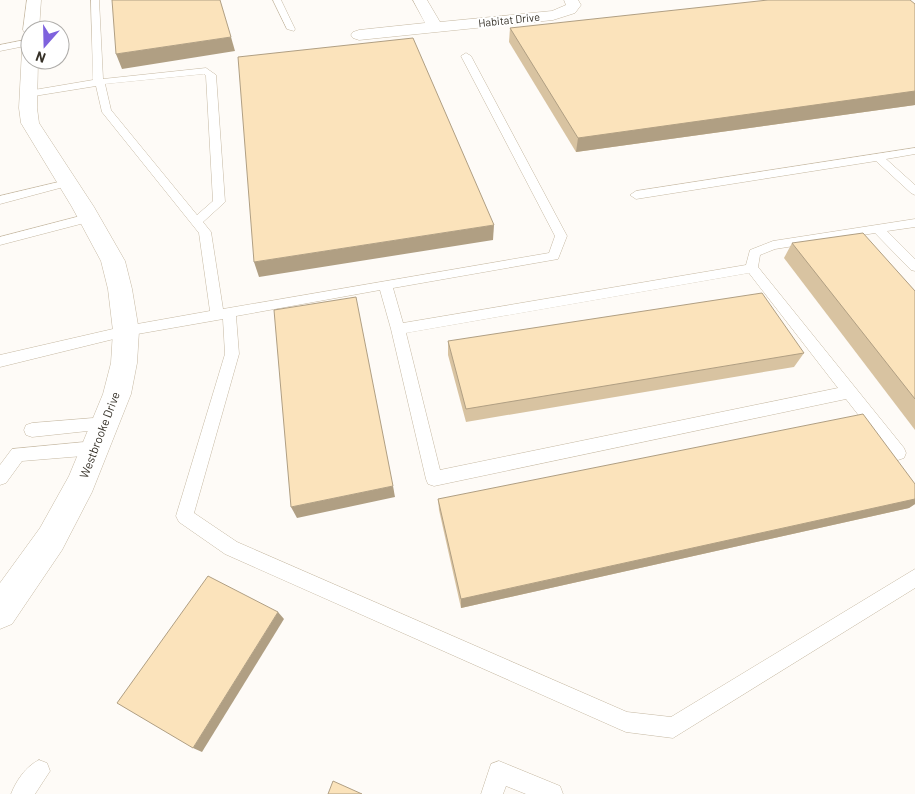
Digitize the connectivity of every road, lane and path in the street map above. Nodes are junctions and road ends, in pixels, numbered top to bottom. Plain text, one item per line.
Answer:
1 (34, 0) edge
2 (95, 0) edge
3 (277, 0) edge
4 (420, 0) edge
5 (571, 0) edge
6 (32, 20) edge
7 (435, 27) junction
8 (291, 29) dead end
9 (359, 35) dead end
10 (20, 44) edge
11 (0, 48) edge
12 (466, 56) dead end
13 (29, 70) edge
14 (100, 82) junction
15 (28, 94) junction
16 (915, 151) edge
17 (878, 157) junction
18 (67, 183) junction
19 (915, 191) edge
20 (636, 195) dead end
21 (0, 200) edge
22 (88, 218) junction
23 (196, 222) junction
24 (915, 223) edge
25 (877, 228) junction
26 (0, 241) edge
27 (915, 267) edge
28 (752, 268) junction
29 (385, 285) junction
30 (223, 313) junction
31 (398, 329) junction
32 (126, 331) junction
33 (0, 361) edge
34 (850, 392) junction
35 (106, 423) junction
36 (32, 430) dead end
37 (95, 448) junction
38 (898, 453) dead end
39 (0, 478) edge
40 (915, 578) edge
41 (0, 612) edge
42 (39, 771) dead end
43 (22, 794) edge
44 (492, 794) edge
45 (552, 794) edge

1 - 6 street
2 - 14 lane
3 - 8 lane
4 - 7 street
5 - 7 street, Habitat Drive
7 - 9 street, Habitat Drive
10 - 11 lane
12 - 29 lane
13 - 15 street, Westbrooke Drive
14 - 15 lane
14 - 23 lane
14 - 23 lane
15 - 18 street, Westbrooke Drive
16 - 17 lane
17 - 19 lane
17 - 20 lane
18 - 21 lane
18 - 22 street, Westbrooke Drive
22 - 26 lane
22 - 32 street, Westbrooke Drive
23 - 30 lane
24 - 25 lane
25 - 27 lane
25 - 28 lane
28 - 31 lane
28 - 34 lane
29 - 30 lane
29 - 31 lane
30 - 32 lane
30 - 40 lane
31 - 34 lane
32 - 33 lane
32 - 35 street, Westbrooke Drive
34 - 38 lane
35 - 36 lane
35 - 37 street, Westbrooke Drive
37 - 39 lane
37 - 41 street, Westbrooke Drive
42 - 43 lane
44 - 45 lane

